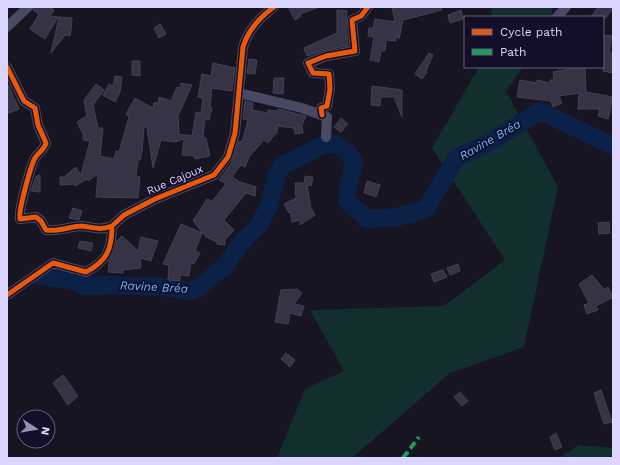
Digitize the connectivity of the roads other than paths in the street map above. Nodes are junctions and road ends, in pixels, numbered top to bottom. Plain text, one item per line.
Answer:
1 (28, 7) edge
2 (274, 7) edge
3 (368, 7) edge
4 (566, 7) edge
5 (558, 16) edge
6 (7, 26) edge
7 (7, 67) edge
8 (239, 93) junction
9 (322, 115) junction
10 (326, 137) dead end
11 (112, 226) junction
12 (7, 295) edge

1 - 6 street
2 - 8 street, Rue Cajoux
3 - 9 street
4 - 5 street
7 - 11 street
8 - 9 street
8 - 11 street, Rue Cajoux
9 - 10 street
11 - 12 street

